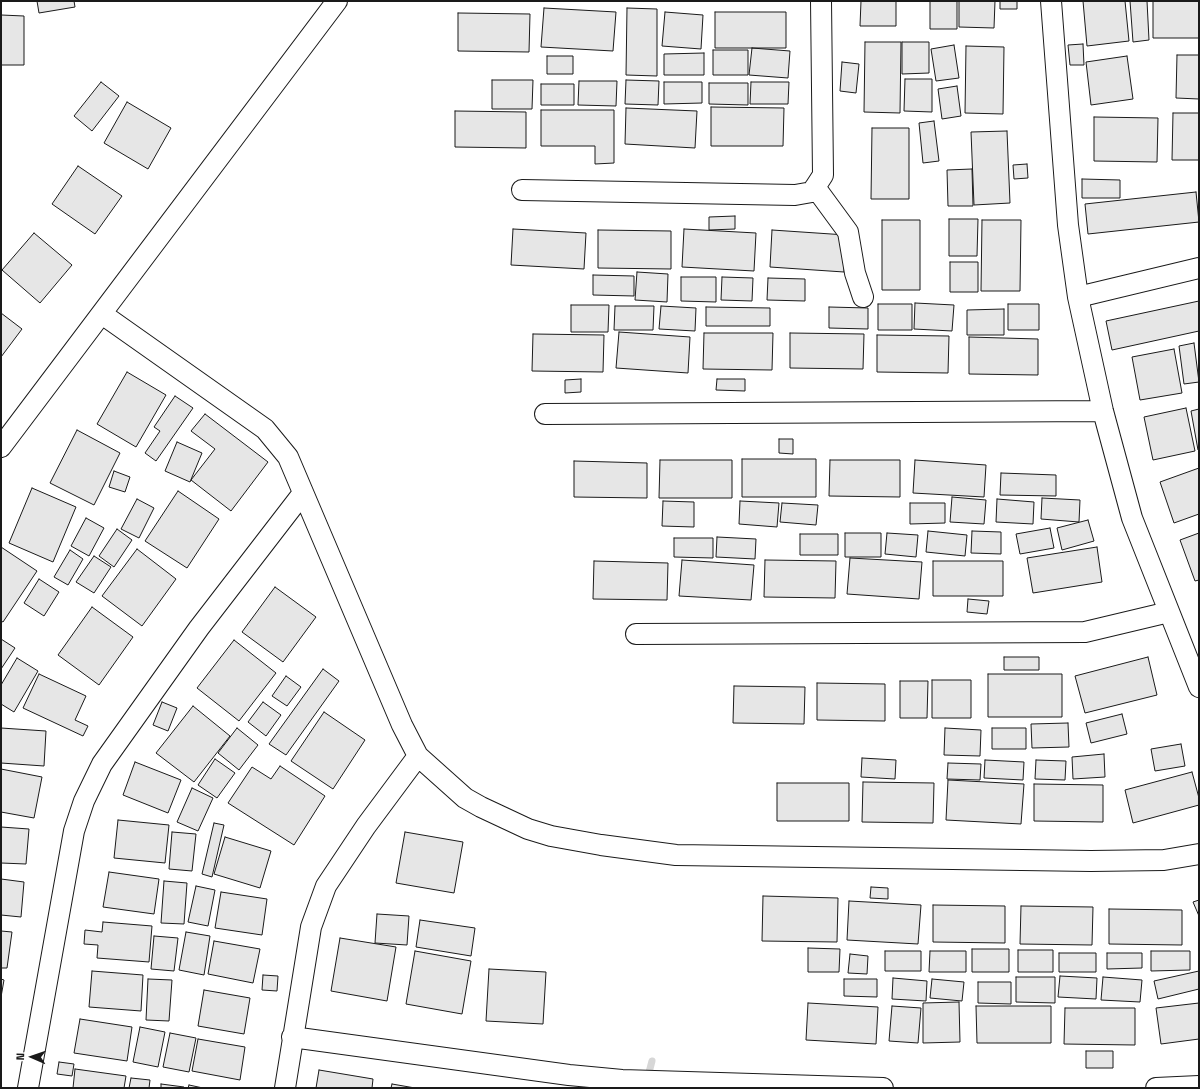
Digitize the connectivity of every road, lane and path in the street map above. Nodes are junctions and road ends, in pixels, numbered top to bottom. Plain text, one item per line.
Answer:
1 (337, 1) edge
2 (821, 1) edge
3 (1051, 1) edge
4 (815, 187) junction
5 (522, 190) dead end
6 (1199, 268) edge
7 (1078, 297) junction
8 (863, 298) dead end
9 (102, 314) junction
10 (1103, 411) junction
11 (545, 414) dead end
12 (1, 447) edge
13 (302, 493) junction
14 (1169, 612) junction
15 (636, 634) dead end
16 (1199, 687) edge
17 (418, 756) junction
18 (1199, 854) edge
19 (292, 1037) junction
20 (1199, 1086) edge
21 (28, 1088) edge
22 (285, 1088) edge
23 (883, 1088) edge
24 (1156, 1088) edge

1 - 9 street
2 - 4 street
3 - 7 street
4 - 5 street
4 - 8 street
6 - 7 street
7 - 10 street
9 - 12 street
9 - 13 street
10 - 11 street
10 - 14 street
13 - 17 street
13 - 21 street
14 - 15 street
14 - 16 street
17 - 18 street
17 - 19 street
19 - 22 street
19 - 23 street
20 - 24 street

